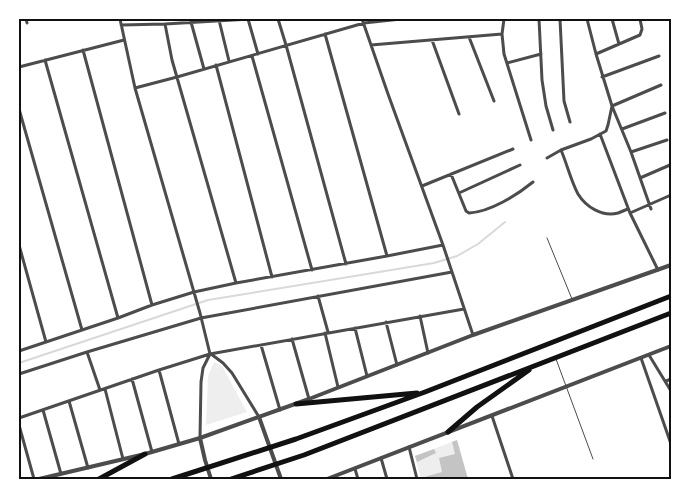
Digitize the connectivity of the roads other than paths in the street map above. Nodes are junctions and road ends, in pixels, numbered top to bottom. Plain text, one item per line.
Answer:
1 (120, 19) edge
2 (249, 19) edge
3 (278, 19) edge
4 (401, 19) edge
5 (504, 19) edge
6 (539, 19) edge
7 (560, 19) edge
8 (587, 19) edge
9 (612, 19) edge
10 (219, 20) junction
11 (363, 21) edge
12 (640, 21) edge
13 (191, 22) junction
14 (165, 24) junction
15 (121, 25) junction
16 (325, 34) junction
17 (502, 34) junction
18 (469, 37) junction
19 (124, 40) junction
20 (432, 40) junction
21 (619, 44) junction
22 (286, 45) junction
23 (371, 45) junction
24 (83, 50) junction
25 (258, 54) junction
26 (541, 54) junction
27 (596, 54) junction
28 (252, 56) junction
29 (659, 56) dead end
30 (45, 60) junction
31 (229, 61) junction
32 (507, 63) junction
33 (216, 65) junction
34 (19, 67) edge
35 (204, 68) junction
36 (177, 77) junction
37 (602, 77) junction
38 (662, 85) dead end
39 (135, 88) junction
40 (494, 101) dead end
41 (612, 106) junction
42 (19, 109) edge
43 (665, 113) dead end
44 (459, 114) dead end
45 (570, 122) dead end
46 (622, 129) junction
47 (553, 130) dead end
48 (600, 134) junction
49 (531, 140) dead end
50 (667, 140) dead end
51 (513, 149) dead end
52 (561, 150) junction
53 (631, 152) junction
54 (547, 158) dead end
55 (520, 165) dead end
56 (670, 165) edge
57 (452, 174) junction
58 (640, 178) junction
59 (534, 182) dead end
60 (422, 186) junction
61 (458, 193) junction
62 (671, 195) edge
63 (650, 207) junction
64 (629, 211) junction
65 (547, 238) dead end
66 (19, 245) edge
67 (443, 245) junction
68 (387, 256) junction
69 (346, 264) junction
70 (671, 265) edge
71 (312, 270) junction
72 (658, 270) junction
73 (452, 272) junction
74 (272, 277) junction
75 (236, 283) junction
76 (194, 292) junction
77 (318, 296) junction
78 (671, 296) edge
79 (572, 300) junction
80 (152, 305) junction
81 (464, 309) junction
82 (671, 313) edge
83 (420, 316) junction
84 (118, 318) junction
85 (201, 318) junction
86 (386, 322) junction
87 (354, 328) junction
88 (82, 330) junction
89 (326, 333) junction
90 (473, 335) junction
91 (292, 339) junction
92 (46, 342) junction
93 (261, 344) junction
94 (671, 346) edge
95 (19, 350) edge
96 (87, 352) junction
97 (210, 354) junction
98 (428, 354) junction
99 (649, 355) junction
100 (556, 358) junction
101 (641, 358) junction
102 (538, 364) junction
103 (397, 365) junction
104 (159, 370) junction
105 (19, 374) edge
106 (367, 376) junction
107 (132, 379) junction
108 (671, 379) edge
109 (666, 381) junction
110 (338, 387) junction
111 (567, 387) junction
112 (104, 389) junction
113 (100, 390) junction
114 (671, 391) edge
115 (425, 392) junction
116 (309, 399) junction
117 (69, 401) junction
118 (296, 404) junction
119 (43, 410) junction
120 (280, 410) junction
121 (492, 416) junction
122 (259, 417) junction
123 (19, 418) edge
124 (19, 424) edge
125 (448, 432) junction
126 (200, 438) junction
127 (179, 444) junction
128 (671, 444) edge
129 (409, 447) junction
130 (152, 452) junction
131 (145, 454) junction
132 (381, 458) junction
133 (124, 459) junction
134 (593, 459) dead end
135 (88, 468) junction
136 (355, 469) junction
137 (61, 474) junction
138 (34, 479) edge
139 (39, 479) edge
140 (99, 479) edge
141 (172, 479) edge
142 (210, 479) edge
143 (231, 479) edge
144 (282, 479) edge
145 (328, 479) edge
146 (358, 479) edge
147 (387, 479) edge
148 (417, 479) edge
149 (513, 479) edge

1 - 15 street
2 - 10 street
2 - 25 street
3 - 22 street
4 - 11 street
5 - 17 street
6 - 26 street
7 - 45 street
8 - 27 street
9 - 21 street
10 - 13 street
10 - 31 street
11 - 16 street
11 - 23 street
12 - 21 street
13 - 14 street
13 - 35 street
14 - 15 street
14 - 36 street
15 - 19 street
16 - 22 street
16 - 68 street
17 - 18 street
17 - 32 street
18 - 20 street
18 - 40 street
19 - 24 street
19 - 39 street
20 - 23 street
20 - 44 street
21 - 27 street
22 - 25 street
22 - 69 street
23 - 60 street
24 - 30 street
24 - 80 street
25 - 28 street
26 - 32 street
26 - 47 street
27 - 37 street
28 - 31 street
28 - 71 street
29 - 37 street
30 - 34 street
30 - 84 street
31 - 33 street
32 - 49 street
33 - 35 street
33 - 74 street
35 - 36 street
36 - 39 street
36 - 75 street
37 - 41 street
38 - 41 street
39 - 76 street
41 - 46 street
41 - 48 street
42 - 88 street
43 - 46 street
46 - 53 street
48 - 52 street
48 - 64 street
50 - 53 street
51 - 57 street
52 - 54 street
52 - 64 street
53 - 58 street
55 - 61 street
56 - 58 street
57 - 60 street
57 - 61 street
58 - 63 street
59 - 61 street
60 - 67 street
62 - 63 street
63 - 64 street
64 - 72 street
65 - 79 lane
66 - 92 street
67 - 68 street
67 - 73 street
68 - 69 street
69 - 71 street
70 - 72 street
71 - 74 street
72 - 79 street
73 - 77 street
73 - 81 street
74 - 75 street
75 - 76 street
76 - 80 street
76 - 85 street
77 - 85 street
77 - 89 street
78 - 115 highway
79 - 90 street
80 - 84 street
81 - 83 street
81 - 90 street
82 - 100 highway
83 - 86 street
83 - 98 street
84 - 88 street
85 - 96 street
85 - 97 street
86 - 87 street
86 - 103 street
87 - 89 street
87 - 106 street
88 - 92 street
89 - 91 street
89 - 110 street
90 - 98 street
91 - 93 street
91 - 116 street
92 - 95 street
93 - 97 street
93 - 120 street
94 - 99 street
96 - 105 street
96 - 113 street
97 - 104 street
97 - 122 street
97 - 126 street
98 - 103 street
99 - 101 street
99 - 109 street
100 - 102 highway
100 - 111 lane
101 - 111 street
101 - 128 street
102 - 125 highway
102 - 143 highway
103 - 106 street
104 - 107 street
104 - 127 street
106 - 110 street
107 - 112 street
107 - 130 street
108 - 109 street
109 - 114 street
110 - 116 street
111 - 121 street
111 - 134 lane
112 - 113 street
112 - 133 street
113 - 117 street
115 - 118 highway
115 - 141 highway
116 - 118 street
117 - 119 street
117 - 135 street
118 - 120 street
119 - 123 street
119 - 137 street
120 - 122 street
121 - 125 street
121 - 149 street
122 - 126 street
122 - 144 street
124 - 138 street
125 - 129 street
126 - 127 street
126 - 142 street
127 - 130 street
129 - 132 street
129 - 148 street
130 - 131 street
131 - 133 street
131 - 140 highway
132 - 136 street
132 - 147 street
133 - 135 street
135 - 137 street
136 - 145 street
136 - 146 street
137 - 139 street

